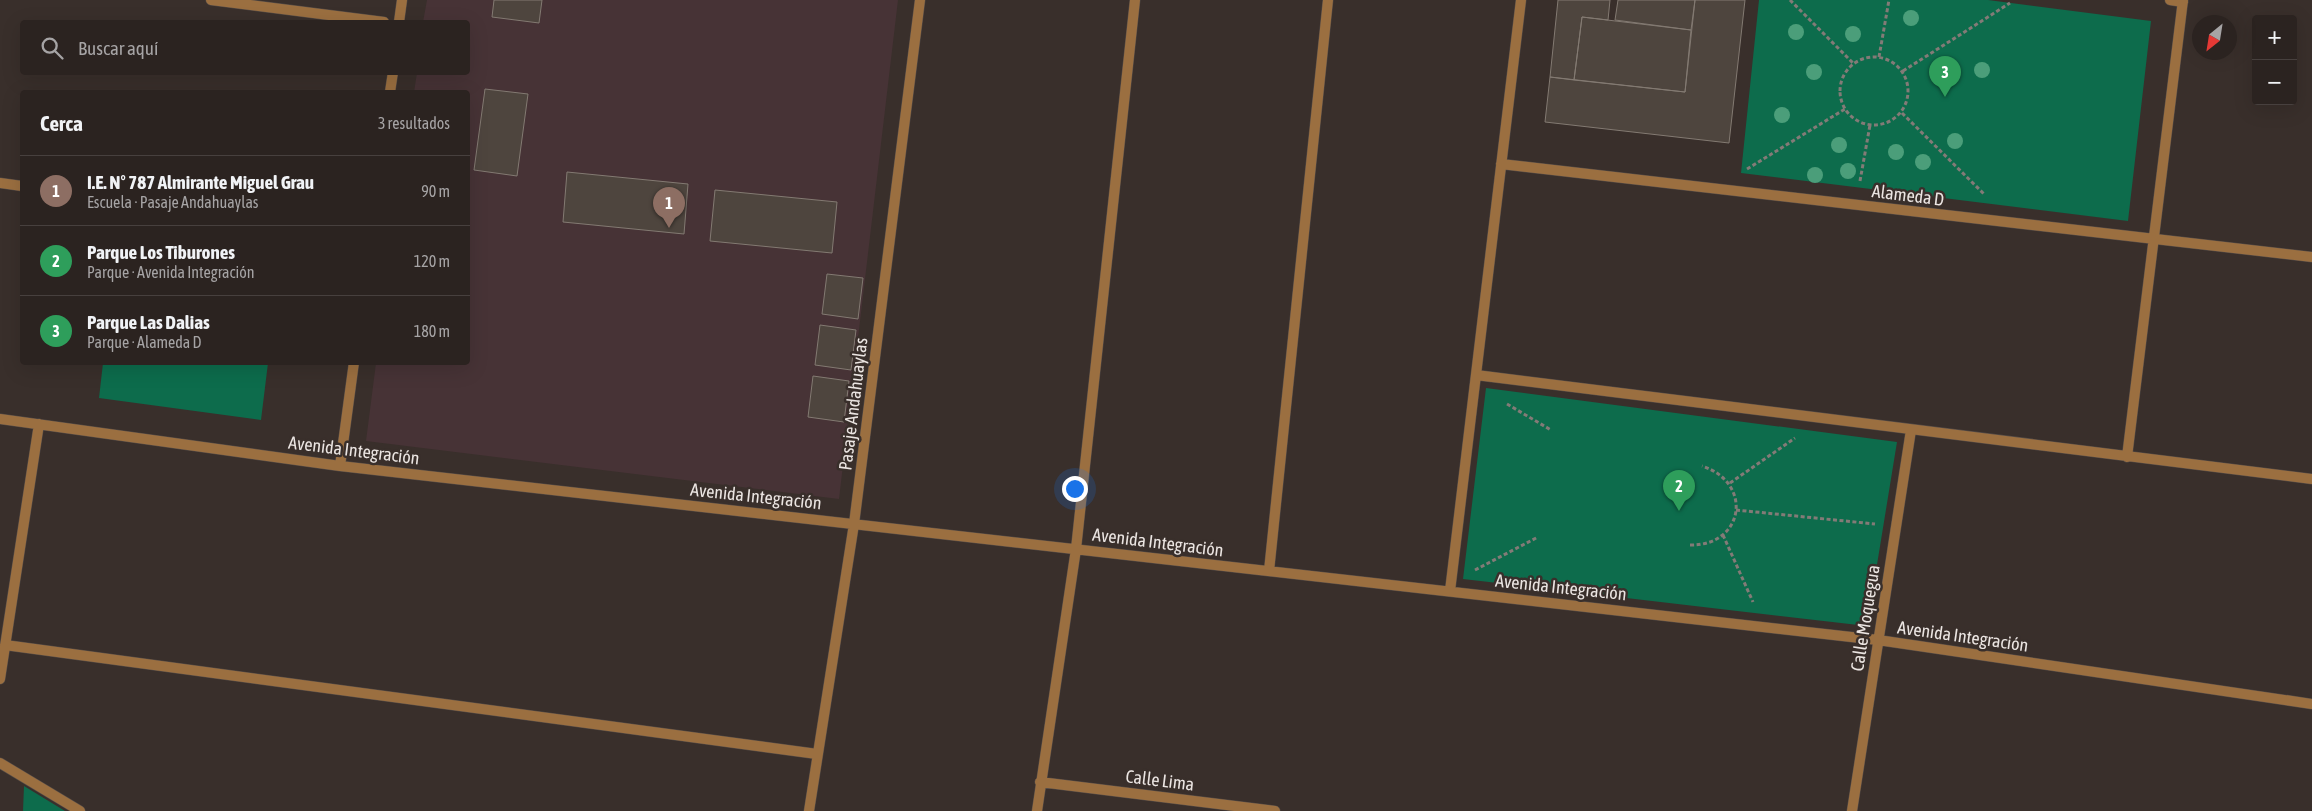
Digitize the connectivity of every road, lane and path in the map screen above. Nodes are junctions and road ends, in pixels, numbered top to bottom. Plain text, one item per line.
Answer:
1 (211, 0) edge
2 (402, 0) edge
3 (920, 0) edge
4 (1135, 0) edge
5 (1328, 0) edge
6 (1521, 0) edge
7 (1790, 0) edge
8 (1889, 0) edge
9 (2170, 0) edge
10 (2183, 1) edge
11 (2010, 3) dead end
12 (368, 20) edge
13 (400, 20) edge
14 (1879, 57) junction
15 (1853, 63) junction
16 (1903, 71) junction
17 (393, 75) edge
18 (390, 90) edge
19 (1845, 109) junction
20 (1902, 113) junction
21 (1870, 125) junction
22 (1501, 164) junction
23 (1740, 173) dead end
24 (0, 183) edge
25 (20, 186) edge
26 (1859, 188) dead end
27 (1987, 198) dead end
28 (2154, 241) junction
29 (2312, 258) edge
30 (354, 365) edge
31 (1476, 375) junction
32 (1500, 400) dead end
33 (0, 419) edge
34 (39, 424) junction
35 (1551, 430) dead end
36 (1911, 430) junction
37 (1790, 433) dead end
38 (2127, 457) junction
39 (340, 466) junction
40 (1702, 466) dead end
41 (2312, 480) edge
42 (1730, 483) junction
43 (1736, 510) junction
44 (854, 524) junction
45 (1878, 525) dead end
46 (1723, 535) junction
47 (1538, 537) dead end
48 (1690, 545) dead end
49 (1076, 549) junction
50 (1471, 563) dead end
51 (1269, 571) junction
52 (1470, 573) junction
53 (1480, 574) dead end
54 (1450, 591) junction
55 (1744, 604) dead end
56 (1878, 640) junction
57 (4, 645) junction
58 (0, 679) edge
59 (2312, 704) edge
60 (817, 754) junction
61 (0, 763) edge
62 (1040, 782) junction
63 (80, 811) edge
64 (808, 811) edge
65 (1037, 811) edge
66 (1275, 811) edge
67 (1852, 811) edge

1 - 12 street
2 - 13 street
3 - 44 street, Pasaje Andahuaylas
4 - 49 street
5 - 51 street
6 - 22 street
7 - 15 path
8 - 14 path
9 - 10 street
10 - 28 street
11 - 16 path
14 - 15 path
14 - 16 path
15 - 19 path
16 - 20 path
17 - 18 street
19 - 21 path
19 - 23 path
20 - 21 path
20 - 27 path
21 - 26 path
22 - 28 street, Alameda D
22 - 31 street
24 - 25 street
28 - 29 street, Alameda D
28 - 38 street
30 - 39 street
31 - 36 street
31 - 54 street
32 - 35 path
33 - 34 street, Avenida Integración
34 - 39 street, Avenida Integración
34 - 57 street
36 - 38 street
36 - 56 street, Calle Moquegua
37 - 42 path
38 - 41 street
39 - 44 street, Avenida Integración
40 - 42 path
42 - 43 path
43 - 45 path
43 - 46 path
44 - 49 street, Avenida Integración
44 - 60 street, Pasaje Andahuaylas
46 - 48 path
46 - 55 path
47 - 52 path
49 - 51 street, Avenida Integración
49 - 62 street
50 - 52 path
51 - 54 street, Avenida Integración
52 - 53 path
54 - 56 street, Avenida Integración
56 - 59 street, Avenida Integración
56 - 67 street, Calle Moquegua
57 - 58 street
57 - 60 street
60 - 64 street, Pasaje Andahuaylas
61 - 63 street
62 - 65 street
62 - 66 street, Calle Lima

